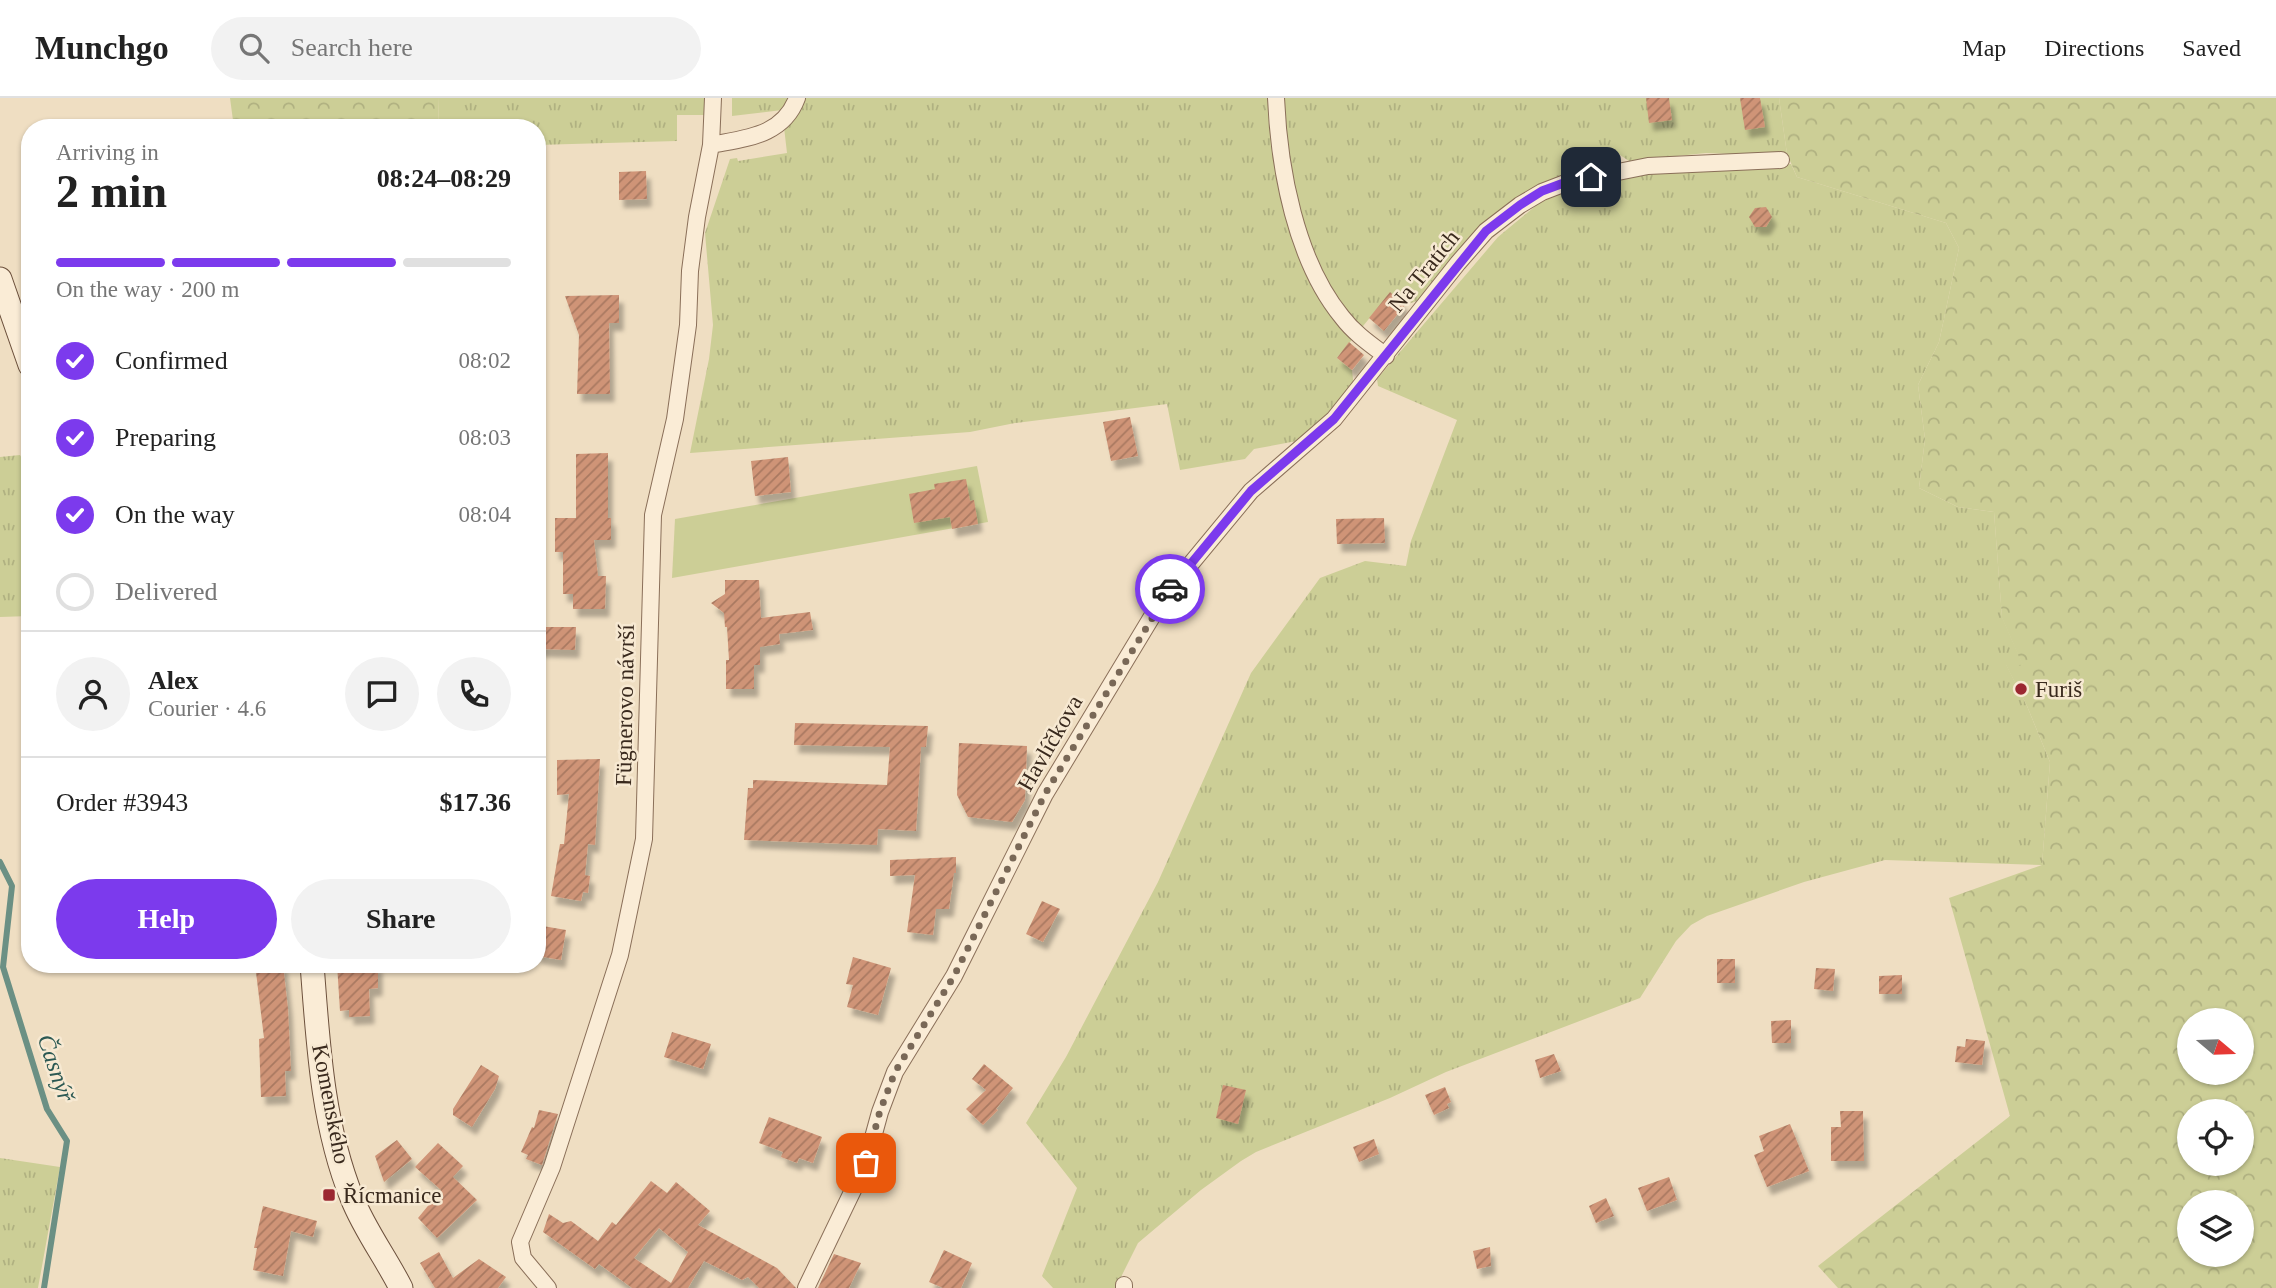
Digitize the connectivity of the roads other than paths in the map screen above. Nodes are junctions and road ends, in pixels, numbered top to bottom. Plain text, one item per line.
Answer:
1 (713, 98) edge
2 (797, 98) edge
3 (1276, 98) edge
4 (711, 145) junction
5 (1781, 160) dead end
6 (0, 279) edge
7 (21, 339) edge
8 (1386, 356) junction
9 (313, 973) edge
10 (397, 1281) edge
11 (548, 1288) edge
12 (806, 1288) edge

1 - 4 street, Fügnerovo návrší
2 - 4 street
3 - 8 street
4 - 11 street, Fügnerovo návrší
5 - 8 street, Na Tratích
6 - 7 main road
8 - 12 street, Havlíčkova
9 - 10 main road, Komenského

